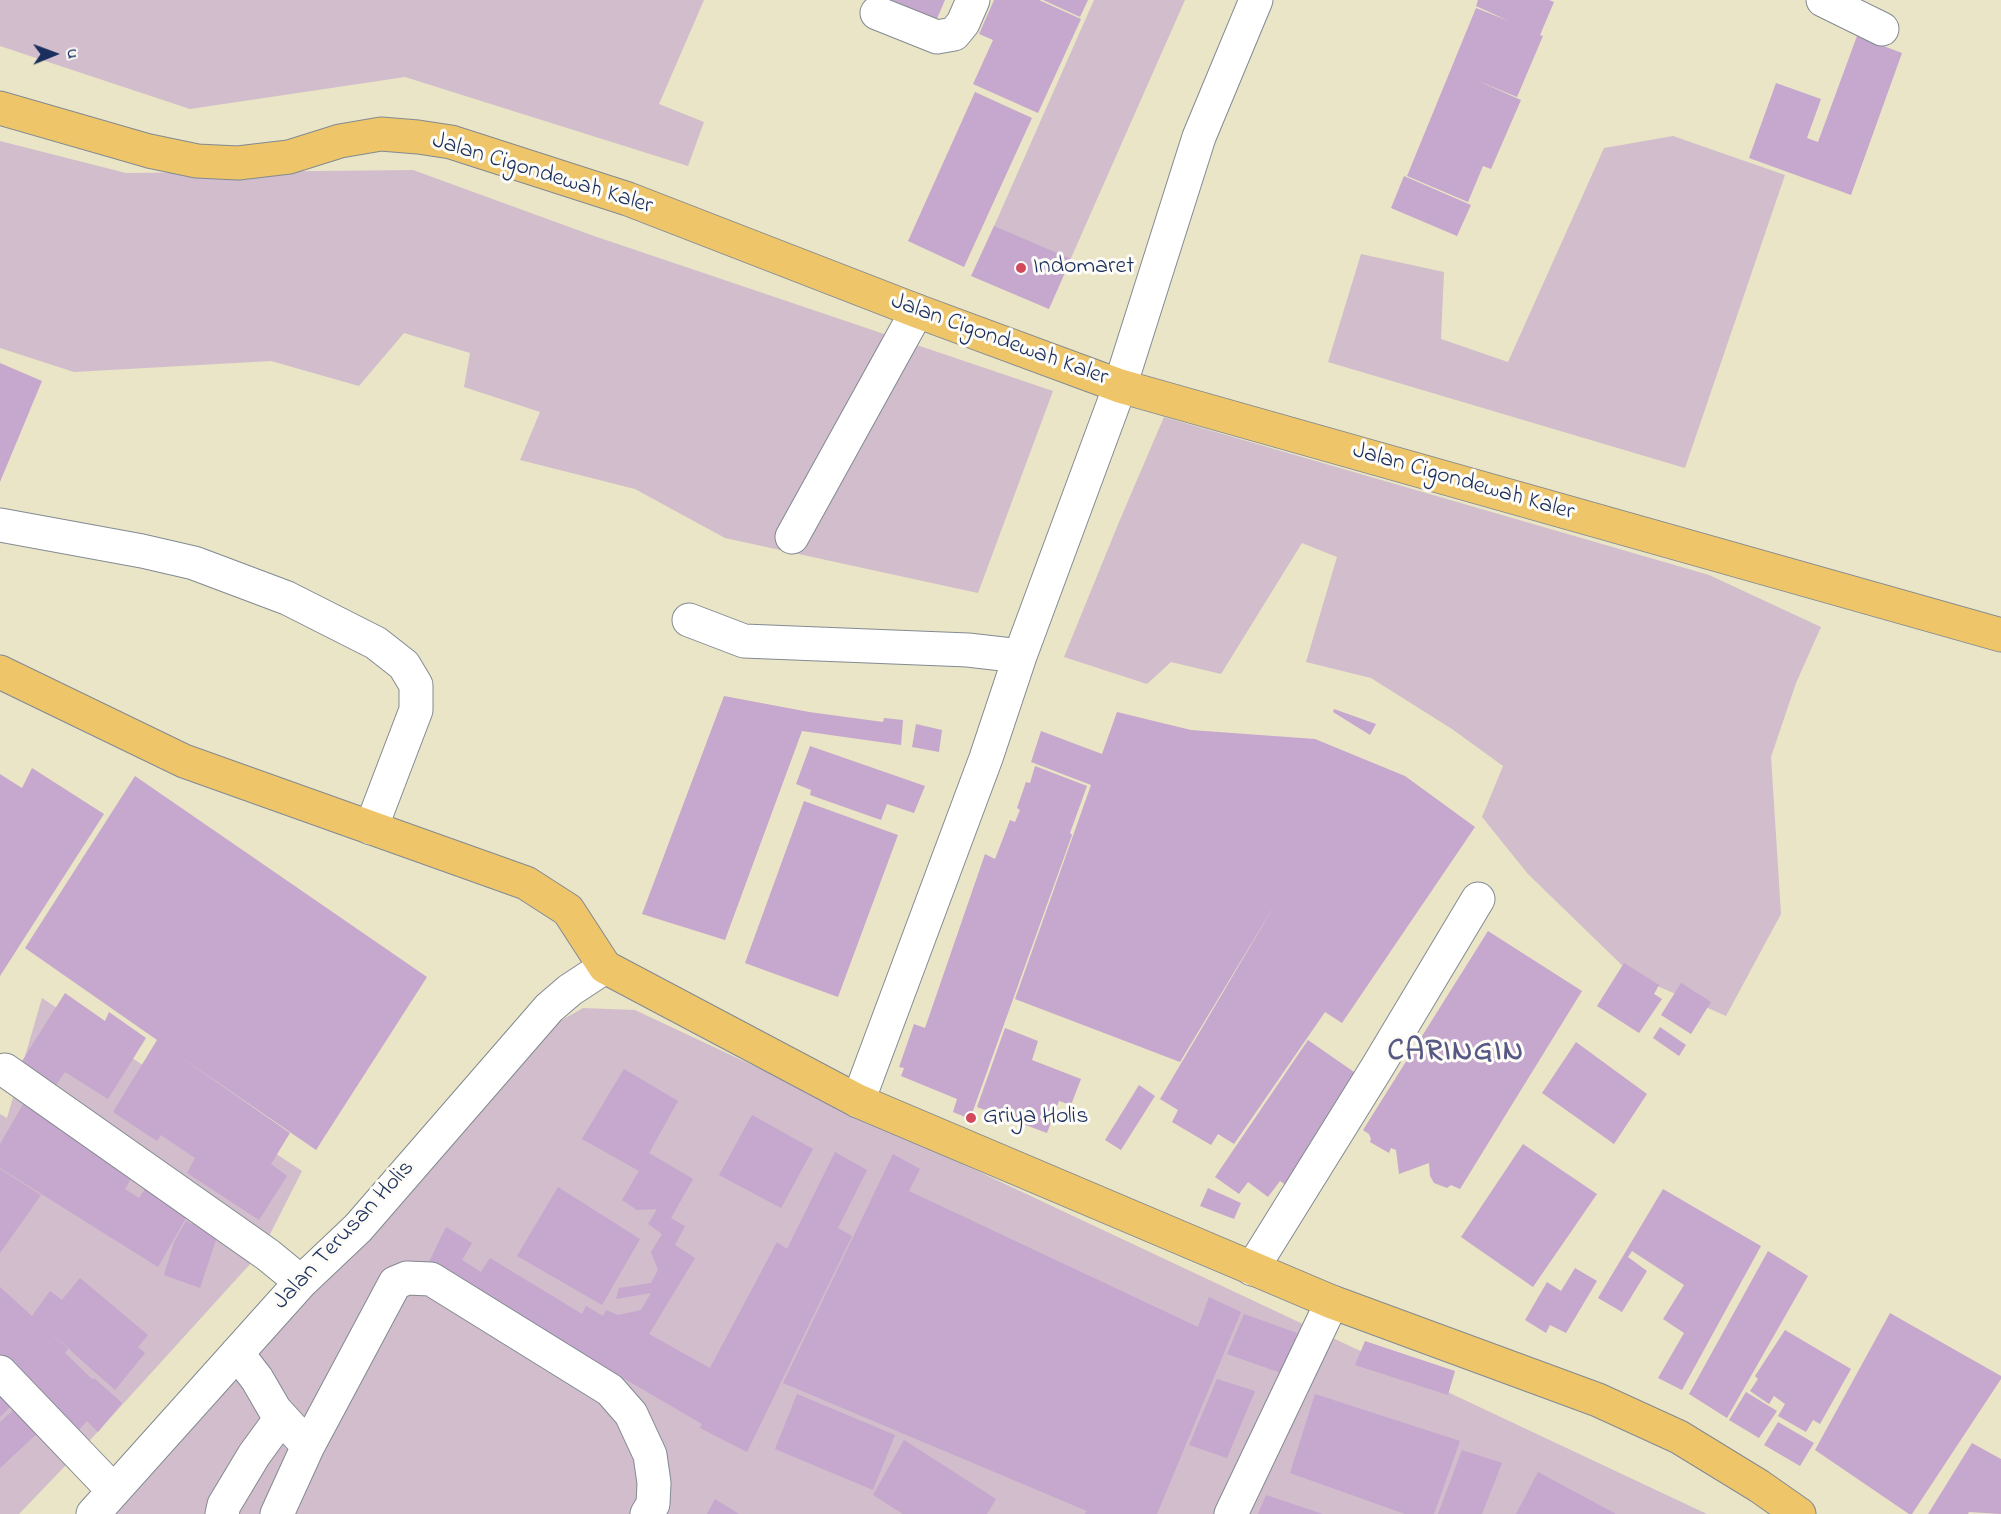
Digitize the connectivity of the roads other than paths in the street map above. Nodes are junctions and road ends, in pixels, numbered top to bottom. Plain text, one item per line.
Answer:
1 (973, 0) edge
2 (1256, 0) edge
3 (1823, 0) edge
4 (877, 13) dead end
5 (1882, 29) dead end
6 (0, 108) edge
7 (917, 311) junction
8 (1120, 386) junction
9 (0, 525) edge
10 (792, 537) dead end
11 (689, 620) dead end
12 (2001, 635) edge
13 (1020, 656) junction
14 (0, 672) edge
15 (371, 828) junction
16 (1478, 899) dead end
17 (605, 967) junction
18 (5, 1070) dead end
19 (858, 1101) junction
20 (1252, 1269) junction
21 (302, 1282) junction
22 (1332, 1302) junction
23 (237, 1353) junction
24 (0, 1372) edge
25 (281, 1418) junction
26 (308, 1446) junction
27 (103, 1502) edge
28 (222, 1514) edge
29 (277, 1514) edge
30 (647, 1514) edge
31 (1231, 1514) edge
32 (1799, 1514) edge

1 - 4 street
2 - 8 street
3 - 5 street
6 - 7 main road, Jalan Cigondewah Kaler
7 - 8 main road, Jalan Cigondewah Kaler
7 - 10 street
8 - 12 main road, Jalan Cigondewah Kaler
8 - 13 street
9 - 15 street
11 - 13 street
13 - 19 street
14 - 15 main road
15 - 17 main road
16 - 20 street
17 - 19 main road
17 - 21 street, Jalan Terusan Holis
18 - 21 street
19 - 20 main road
20 - 22 main road
21 - 23 street, Jalan Terusan Holis
22 - 31 street
22 - 32 main road
23 - 25 street
23 - 27 street, Jalan Terusan Holis
24 - 27 street
25 - 26 street
25 - 28 street
26 - 29 street
26 - 30 street

